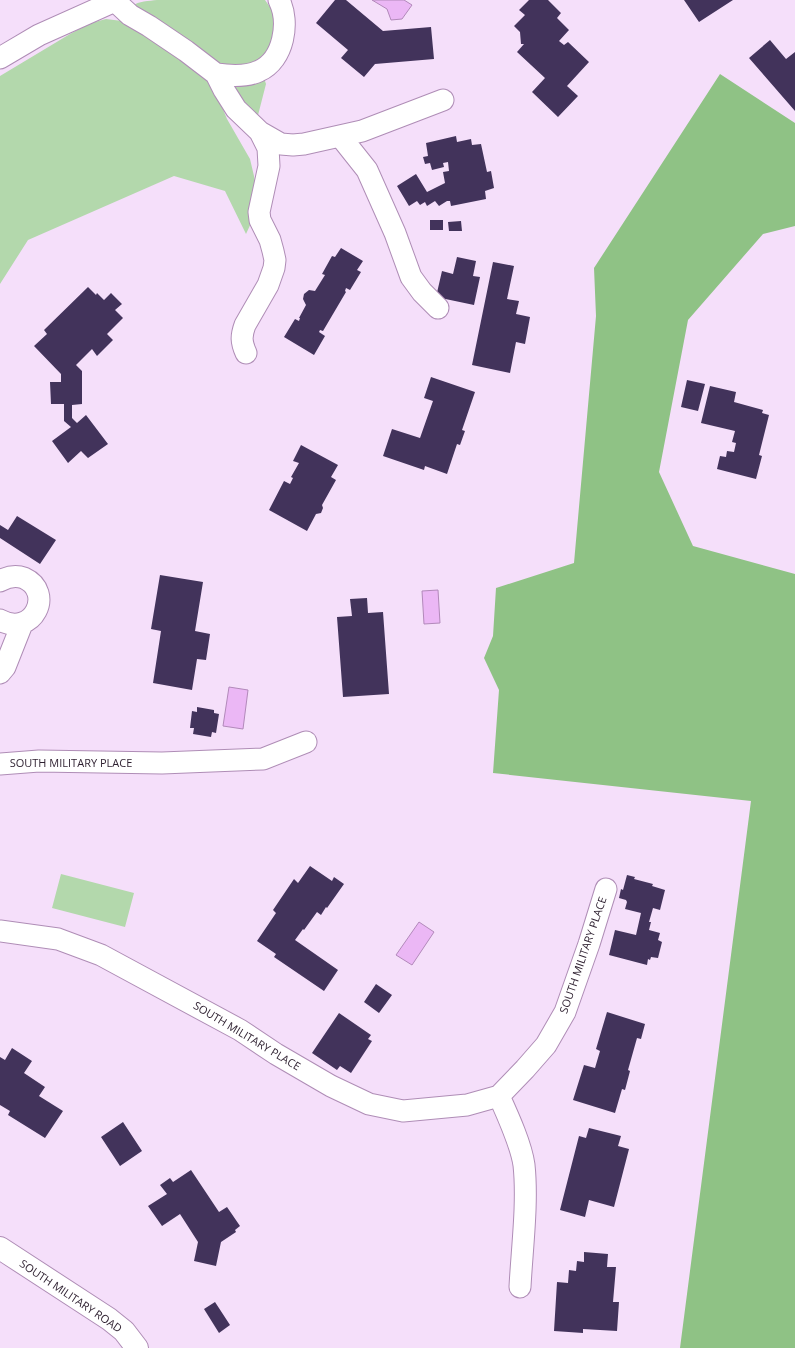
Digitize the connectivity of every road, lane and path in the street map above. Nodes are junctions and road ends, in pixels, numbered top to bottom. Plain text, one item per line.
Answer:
1 (115, 0) edge
2 (279, 0) edge
3 (0, 58) edge
4 (216, 74) junction
5 (443, 100) dead end
6 (260, 132) junction
7 (340, 136) junction
8 (438, 308) dead end
9 (246, 353) dead end
10 (0, 581) edge
11 (0, 620) edge
12 (22, 624) junction
13 (0, 673) edge
14 (306, 742) dead end
15 (0, 764) edge
16 (606, 888) dead end
17 (0, 931) edge
18 (499, 1096) junction
19 (0, 1248) edge
20 (520, 1287) dead end
21 (137, 1348) edge

1 - 3 street
1 - 4 street
2 - 4 street
4 - 6 street
5 - 7 street
6 - 7 street
6 - 9 street
7 - 8 street
10 - 12 street
11 - 12 street
12 - 13 street
14 - 15 street, SOUTH MILITARY PLACE
16 - 18 street, SOUTH MILITARY PLACE
17 - 18 street, SOUTH MILITARY PLACE
18 - 20 street
19 - 21 street, SOUTH MILITARY ROAD

